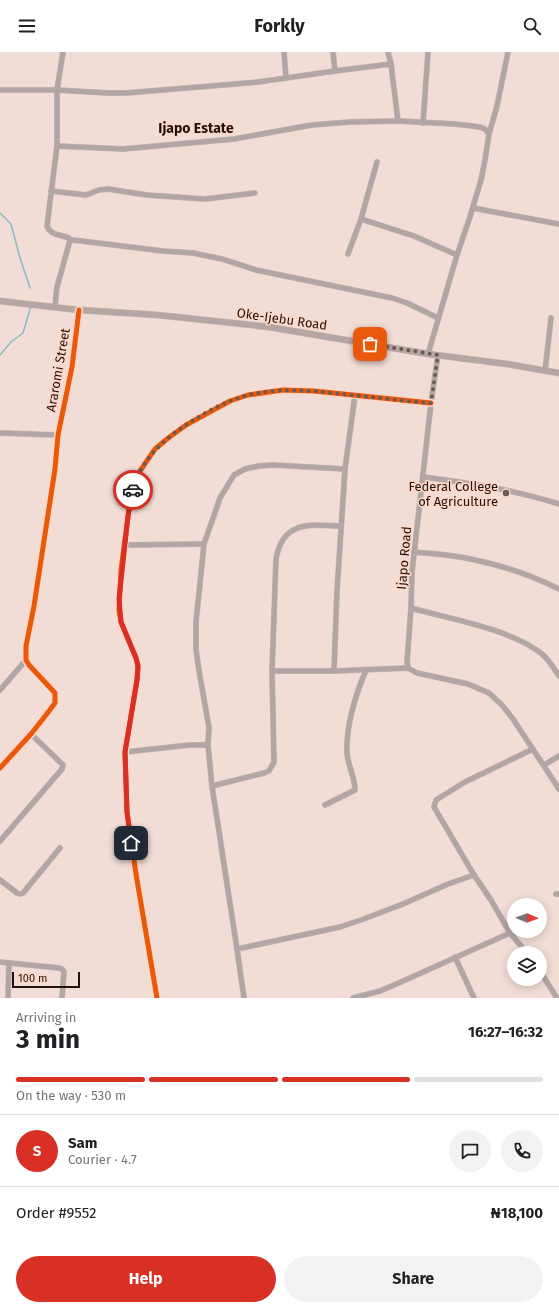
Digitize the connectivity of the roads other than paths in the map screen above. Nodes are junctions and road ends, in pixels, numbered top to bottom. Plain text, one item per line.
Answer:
1 (63, 52) edge
2 (284, 52) edge
3 (333, 52) edge
4 (388, 52) edge
5 (428, 52) edge
6 (508, 52) edge
7 (391, 64) junction
8 (335, 71) junction
9 (286, 78) junction
10 (0, 90) edge
11 (57, 90) junction
12 (398, 121) junction
13 (423, 123) junction
14 (489, 134) junction
15 (57, 146) junction
16 (377, 162) dead end
17 (51, 191) junction
18 (255, 193) dead end
19 (473, 208) junction
20 (361, 219) junction
21 (559, 224) edge
22 (70, 241) junction
23 (348, 254) dead end
24 (457, 254) junction
25 (0, 301) edge
26 (55, 306) junction
27 (79, 310) junction
28 (438, 318) junction
29 (550, 318) dead end
30 (428, 354) junction
31 (438, 355) junction
32 (545, 370) junction
33 (559, 373) edge
34 (354, 395) junction
35 (431, 403) junction
36 (0, 433) edge
37 (58, 435) junction
38 (345, 469) junction
39 (423, 477) junction
40 (559, 504) edge
41 (341, 526) junction
42 (204, 544) junction
43 (124, 545) junction
44 (414, 552) junction
45 (559, 589) edge
46 (411, 608) junction
47 (26, 660) junction
48 (408, 668) junction
49 (366, 670) junction
50 (272, 671) junction
51 (334, 671) junction
52 (559, 676) edge
53 (0, 690) edge
54 (31, 734) junction
55 (208, 745) junction
56 (533, 749) junction
57 (125, 752) junction
58 (559, 756) edge
59 (544, 765) junction
60 (0, 768) edge
61 (212, 786) junction
62 (559, 789) edge
63 (325, 805) dead end
64 (0, 841) edge
65 (60, 848) dead end
66 (474, 875) junction
67 (0, 880) edge
68 (507, 928) edge
69 (507, 934) edge
70 (514, 938) edge
71 (521, 946) edge
72 (238, 949) junction
73 (455, 957) junction
74 (0, 962) edge
75 (10, 963) junction
76 (547, 982) edge
77 (8, 998) edge
78 (62, 998) edge
79 (157, 998) edge
80 (244, 998) edge
81 (353, 998) edge
82 (474, 998) edge
83 (557, 998) edge

1 - 11 street
2 - 9 street
3 - 8 street
4 - 7 street
5 - 13 street
6 - 14 street
7 - 8 street
7 - 12 street
8 - 9 street
9 - 11 street
10 - 11 street
11 - 15 street
12 - 13 street
12 - 15 street
13 - 14 street
14 - 19 street
15 - 17 street
16 - 20 street
17 - 18 street
17 - 22 street
19 - 21 street
19 - 24 street
20 - 23 street
20 - 24 street
22 - 26 street
22 - 28 street
24 - 28 street
25 - 26 main road, Oke-Ijebu Road
26 - 27 main road, Oke-Ijebu Road
27 - 30 main road, Oke-Ijebu Road
27 - 37 street, Araromi Street
28 - 30 street
29 - 32 street
30 - 31 main road, Oke-Ijebu Road
31 - 32 main road, Oke-Ijebu Road
31 - 35 street, Ijapo Road
32 - 33 main road, Oke-Ijebu Road
34 - 35 street
34 - 38 street
34 - 43 street
35 - 39 street, Ijapo Road
36 - 37 street
37 - 47 street, Araromi Street
38 - 41 street
38 - 42 street
39 - 40 street
39 - 44 street, Ijapo Road
41 - 50 street
41 - 51 street
42 - 43 street
42 - 55 street
43 - 57 street
44 - 45 street
44 - 46 street, Ijapo Road
46 - 48 street, Ijapo Road
46 - 52 street
47 - 53 street
47 - 54 street
48 - 49 street
48 - 56 street
49 - 51 street
49 - 63 street
50 - 51 street
50 - 61 street
54 - 60 street
54 - 64 street
55 - 57 street
55 - 61 street
56 - 59 street
56 - 66 street
57 - 79 street
58 - 59 street
59 - 62 street
61 - 72 street
65 - 67 street
66 - 68 street
66 - 72 street
69 - 73 street
70 - 71 street
72 - 80 street
73 - 81 street
73 - 82 street
74 - 75 street
75 - 77 street
75 - 78 street
76 - 83 street

